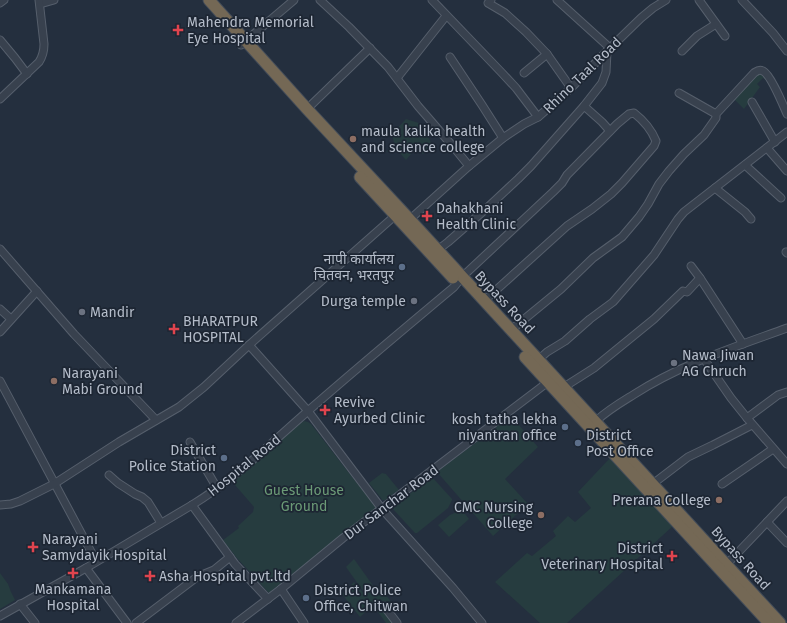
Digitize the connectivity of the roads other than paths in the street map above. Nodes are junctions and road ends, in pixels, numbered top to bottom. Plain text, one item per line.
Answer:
1 (4, 0) edge
2 (54, 0) edge
3 (201, 0) edge
4 (209, 0) edge
5 (294, 0) edge
6 (320, 0) edge
7 (432, 0) edge
8 (491, 0) edge
9 (558, 0) edge
10 (699, 0) edge
11 (742, 0) edge
12 (662, 1) edge
13 (40, 2) edge
14 (0, 3) edge
15 (446, 16) junction
16 (716, 24) junction
17 (725, 36) dead end
18 (0, 40) edge
19 (244, 43) junction
20 (370, 48) junction
21 (608, 49) junction
22 (787, 50) edge
23 (682, 51) dead end
24 (546, 54) junction
25 (450, 57) dead end
26 (524, 73) dead end
27 (27, 74) junction
28 (397, 78) junction
29 (571, 88) junction
30 (679, 93) dead end
31 (0, 99) edge
32 (752, 102) dead end
33 (584, 106) junction
34 (307, 109) junction
35 (716, 114) junction
36 (787, 114) edge
37 (538, 117) junction
38 (610, 131) junction
39 (787, 132) edge
40 (503, 138) junction
41 (775, 142) junction
42 (767, 148) junction
43 (745, 165) junction
44 (469, 166) junction
45 (787, 172) edge
46 (715, 188) junction
47 (780, 198) dead end
48 (398, 212) junction
49 (751, 219) dead end
50 (407, 222) junction
51 (0, 249) edge
52 (435, 252) junction
53 (691, 266) dead end
54 (700, 278) junction
55 (460, 280) junction
56 (37, 291) junction
57 (484, 301) junction
58 (0, 309) edge
59 (11, 319) junction
60 (787, 328) edge
61 (511, 330) junction
62 (0, 332) edge
63 (743, 344) junction
64 (249, 345) junction
65 (704, 359) junction
66 (538, 360) junction
67 (0, 381) edge
68 (548, 382) junction
69 (564, 387) junction
70 (787, 392) edge
71 (308, 411) junction
72 (747, 418) junction
73 (156, 420) junction
74 (596, 421) junction
75 (752, 425) junction
76 (190, 442) dead end
77 (773, 449) junction
78 (787, 464) edge
79 (109, 475) dead end
80 (54, 484) junction
81 (722, 484) dead end
82 (650, 486) junction
83 (217, 488) junction
84 (787, 501) edge
85 (0, 505) edge
86 (192, 505) junction
87 (382, 509) junction
88 (767, 522) junction
89 (161, 523) junction
90 (787, 543) edge
91 (230, 557) junction
92 (96, 561) junction
93 (727, 564) junction
94 (86, 568) junction
95 (281, 589) junction
96 (268, 599) junction
97 (20, 604) junction
98 (384, 606) dead end
99 (0, 616) edge
100 (36, 623) edge
101 (126, 623) edge
102 (136, 623) edge
103 (236, 623) edge
104 (304, 623) edge
105 (397, 623) edge
106 (482, 623) edge
107 (769, 623) edge
108 (780, 623) edge

1 - 14 street
2 - 13 street
3 - 19 highway, Bypass Road
4 - 19 highway, Bypass Road
5 - 19 street
6 - 20 street
7 - 15 street
8 - 24 street
9 - 21 street
10 - 16 street
11 - 22 street
12 - 21 street, Rhino Taal Road
13 - 27 street
15 - 28 street
15 - 37 street
16 - 17 street
16 - 23 street
18 - 27 street
19 - 34 highway, Bypass Road
19 - 48 highway, Bypass Road
20 - 28 street
20 - 34 street
21 - 29 street, Rhino Taal Road
21 - 33 street
24 - 26 street
24 - 29 street
25 - 40 street
27 - 31 street
28 - 44 street
29 - 37 street, Rhino Taal Road
30 - 35 street
32 - 41 street
33 - 38 street
33 - 52 street
34 - 48 highway, Bypass Road
35 - 36 street
35 - 61 street
37 - 40 street, Rhino Taal Road
38 - 55 street, Hospital Road
38 - 57 street, Hospital Road
39 - 41 street
40 - 44 street, Rhino Taal Road
41 - 42 street
42 - 43 street
42 - 45 street
43 - 46 street
43 - 47 street
44 - 50 street, Rhino Taal Road
46 - 49 street
46 - 66 street
48 - 50 highway, Bypass Road
48 - 64 street
50 - 52 highway, Bypass Road
51 - 56 street
52 - 55 highway, Bypass Road
53 - 54 street
54 - 63 street
54 - 69 street
55 - 57 highway, Bypass Road
55 - 68 highway, Bypass Road
55 - 71 street, Hospital Road
56 - 59 street
56 - 73 street
57 - 61 highway, Bypass Road
58 - 59 street
59 - 62 street
60 - 63 street
61 - 66 highway, Bypass Road
63 - 65 street
64 - 71 street
64 - 73 street
65 - 72 street
65 - 74 street
66 - 69 highway, Bypass Road
67 - 80 street
68 - 82 highway, Bypass Road
68 - 87 street, Dur Sanchar Road
69 - 74 highway, Bypass Road
70 - 72 street
71 - 83 street, Hospital Road
71 - 87 street
72 - 75 street
73 - 80 street
74 - 82 highway, Bypass Road
75 - 77 street
75 - 82 street
76 - 83 street
77 - 78 street
77 - 81 street
79 - 89 street
80 - 85 street
80 - 92 street
82 - 93 highway, Bypass Road
82 - 107 highway, Bypass Road
83 - 86 street, Hospital Road
84 - 88 street
86 - 89 street, Hospital Road
86 - 91 street
87 - 95 street, Dur Sanchar Road
87 - 106 street
88 - 90 street
88 - 93 street
89 - 92 street, Hospital Road
91 - 96 street
91 - 102 street
92 - 94 street, Hospital Road
93 - 108 highway, Bypass Road
94 - 97 street, Hospital Road
94 - 101 street
95 - 96 street, Dur Sanchar Road
95 - 104 street
96 - 103 street, Dur Sanchar Road
97 - 99 street, Hospital Road
97 - 100 street
98 - 105 street

